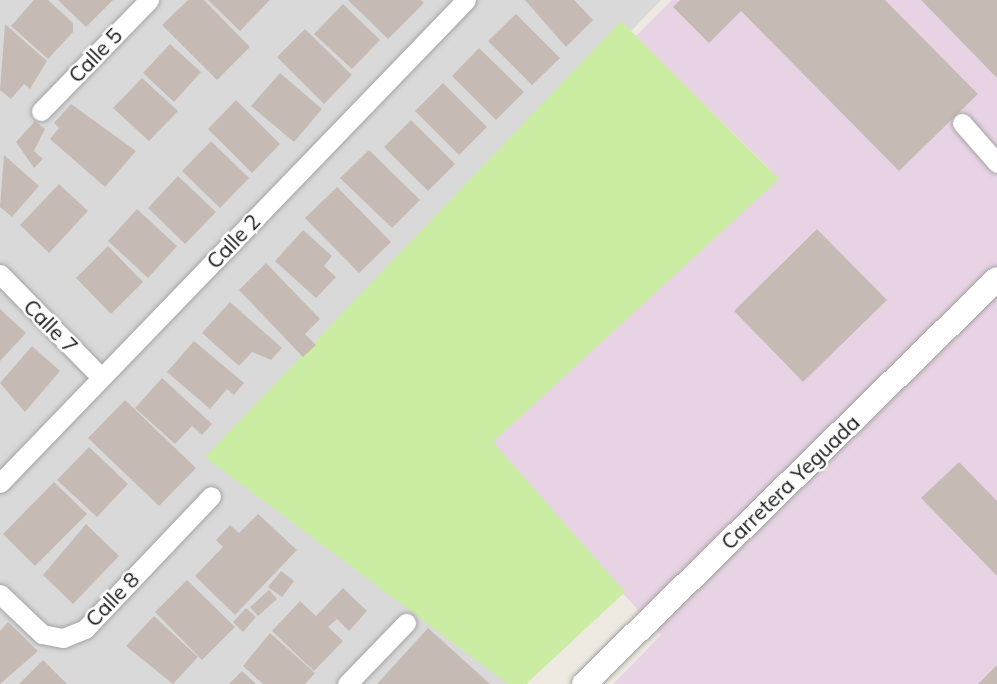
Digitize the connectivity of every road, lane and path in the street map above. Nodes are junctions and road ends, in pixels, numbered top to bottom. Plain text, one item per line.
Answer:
1 (149, 0) edge
2 (466, 0) edge
3 (41, 111) dead end
4 (962, 123) dead end
5 (997, 163) edge
6 (0, 274) edge
7 (997, 279) edge
8 (101, 377) junction
9 (0, 483) edge
10 (211, 496) dead end
11 (0, 594) edge
12 (406, 622) dead end
13 (347, 684) edge
14 (584, 684) edge

1 - 3 street, Calle 5
2 - 8 street, Calle 2
4 - 5 street
6 - 8 street, Calle 7
7 - 14 street, Carretera Yeguada
8 - 9 street, Calle 2
10 - 11 street, Calle 8
12 - 13 street

